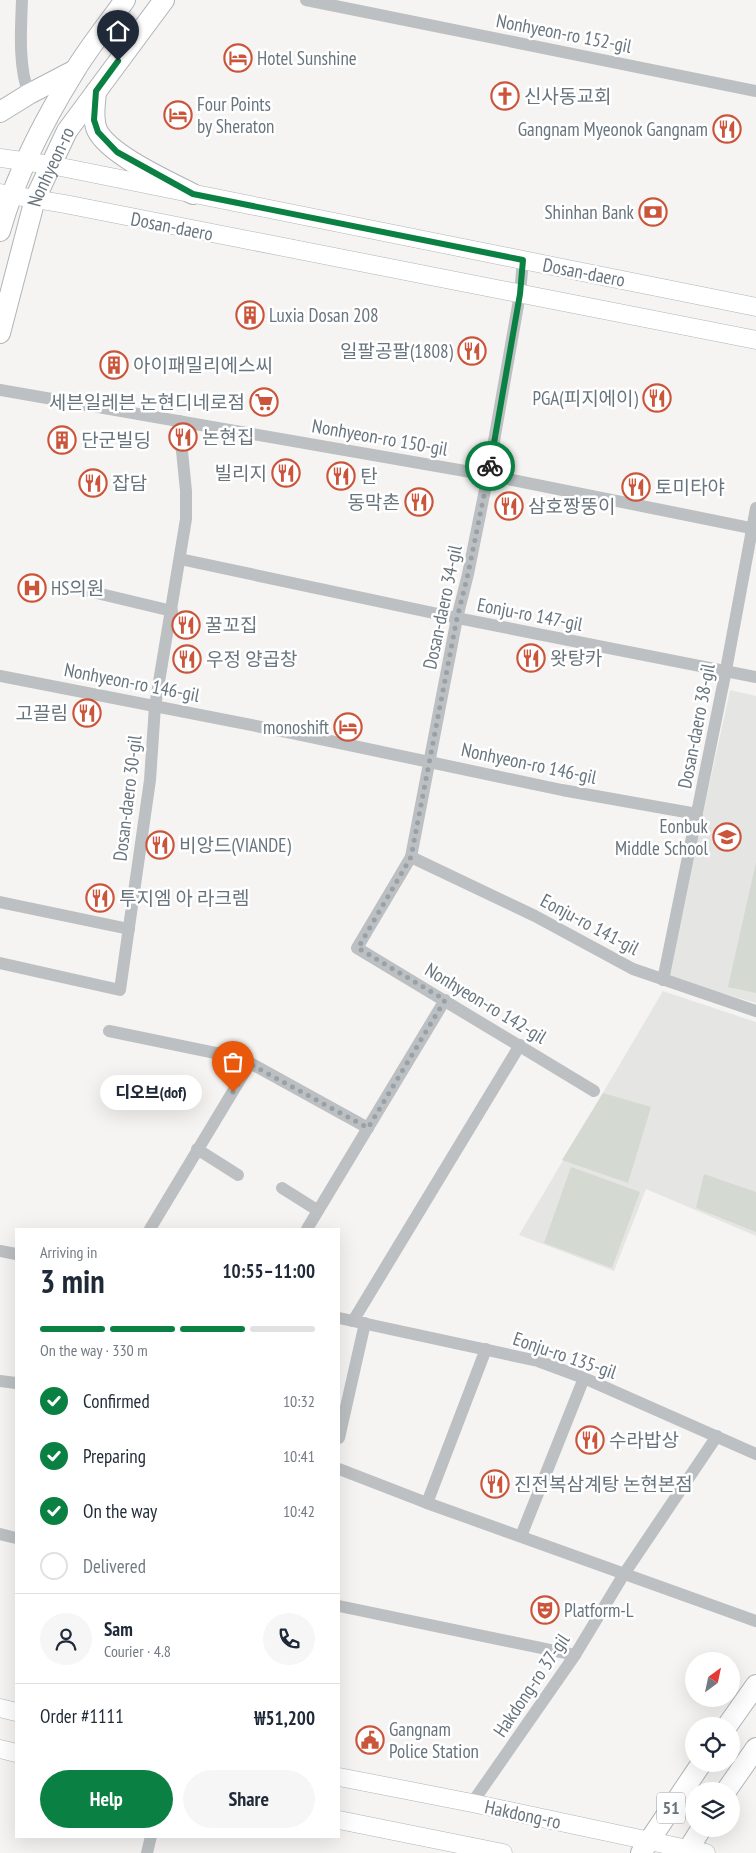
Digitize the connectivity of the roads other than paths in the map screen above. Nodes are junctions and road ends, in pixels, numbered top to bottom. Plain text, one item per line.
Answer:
1 (22, 0) edge
2 (125, 0) edge
3 (164, 0) edge
4 (306, 0) edge
5 (75, 70) junction
6 (96, 91) junction
7 (756, 91) edge
8 (28, 94) junction
9 (0, 112) edge
10 (0, 158) edge
11 (25, 162) junction
12 (51, 165) junction
13 (6, 194) edge
14 (193, 194) junction
15 (35, 199) junction
16 (0, 231) edge
17 (523, 260) junction
18 (520, 294) junction
19 (756, 307) edge
20 (0, 333) edge
21 (756, 340) edge
22 (0, 390) edge
23 (179, 421) junction
24 (488, 475) junction
25 (756, 508) edge
26 (754, 528) edge
27 (180, 559) junction
28 (84, 590) dead end
29 (172, 611) junction
30 (457, 618) junction
31 (726, 670) junction
32 (0, 676) edge
33 (756, 677) edge
34 (155, 706) junction
35 (431, 762) junction
36 (697, 814) junction
37 (411, 857) junction
38 (0, 902) edge
39 (129, 929) junction
40 (358, 948) joint
41 (0, 963) edge
42 (663, 980) junction
43 (445, 1000) junction
44 (756, 1011) edge
45 (109, 1031) dead end
46 (520, 1045) junction
47 (250, 1064) junction
48 (594, 1091) dead end
49 (368, 1128) junction
50 (197, 1149) junction
51 (238, 1175) dead end
52 (282, 1188) dead end
53 (317, 1210) junction
54 (151, 1228) edge
55 (308, 1228) edge
56 (0, 1251) edge
57 (15, 1254) edge
58 (340, 1318) edge
59 (359, 1322) junction
60 (486, 1348) junction
61 (584, 1378) junction
62 (0, 1381) edge
63 (15, 1384) edge
64 (340, 1432) edge
65 (716, 1436) junction
66 (756, 1454) edge
67 (340, 1469) edge
68 (427, 1503) junction
69 (0, 1534) edge
70 (521, 1536) junction
71 (15, 1538) edge
72 (624, 1574) junction
73 (340, 1606) edge
74 (756, 1621) edge
75 (575, 1656) junction
76 (756, 1685) edge
77 (0, 1708) edge
78 (15, 1712) edge
79 (733, 1717) edge
80 (756, 1748) edge
81 (0, 1749) edge
82 (15, 1753) edge
83 (696, 1772) edge
84 (340, 1777) edge
85 (732, 1782) edge
86 (472, 1803) junction
87 (340, 1820) edge
88 (699, 1837) edge
89 (150, 1838) edge
90 (645, 1846) edge
91 (444, 1848) edge
92 (694, 1852) edge
93 (147, 1853) edge
94 (504, 1853) edge

1 - 8 street
2 - 5 main road, Nonhyeon-ro
3 - 6 main road, Nonhyeon-ro
4 - 7 street, Nonhyeon-ro 152-gil
5 - 8 main road
5 - 11 main road, Nonhyeon-ro
6 - 12 main road, Nonhyeon-ro
6 - 14 main road
8 - 9 main road
10 - 11 main road, Dosan-daero
11 - 12 main road, Dosan-daero
11 - 13 main road, Nonhyeon-ro
12 - 14 main road, Dosan-daero
12 - 15 main road, Nonhyeon-ro
13 - 15 main road, Dosan-daero
13 - 16 main road, Nonhyeon-ro
14 - 17 main road, Dosan-daero
15 - 18 main road, Dosan-daero
15 - 20 main road, Nonhyeon-ro
17 - 18 street, Dosan-daero 34-gil
17 - 19 main road, Dosan-daero
18 - 21 main road, Dosan-daero
18 - 24 street, Dosan-daero 34-gil
22 - 23 street, Nonhyeon-ro 150-gil
23 - 24 street, Nonhyeon-ro 150-gil
23 - 27 street, Dosan-daero 30-gil
24 - 26 street, Nonhyeon-ro 150-gil
24 - 30 street, Dosan-daero 34-gil
25 - 26 street, Dosan-daero 38-gil
26 - 31 street, Dosan-daero 38-gil
27 - 29 street, Dosan-daero 30-gil
27 - 30 street, Eonju-ro 147-gil
28 - 29 street
29 - 34 street, Dosan-daero 30-gil
30 - 31 street, Eonju-ro 147-gil
30 - 35 street, Dosan-daero 34-gil
31 - 33 street, Eonju-ro 147-gil
31 - 36 street, Dosan-daero 38-gil
32 - 34 street, Nonhyeon-ro 146-gil
34 - 35 street, Nonhyeon-ro 146-gil
34 - 39 street, Dosan-daero 30-gil
35 - 36 street, Nonhyeon-ro 146-gil
35 - 37 street, Dosan-daero 34-gil
36 - 42 street, Dosan-daero 38-gil
37 - 40 street, Dosan-daero 34-gil
37 - 42 street, Eonju-ro 141-gil
38 - 39 street
39 - 41 street, Dosan-daero 30-gil
40 - 43 street, Nonhyeon-ro 142-gil
42 - 44 street, Eonju-ro 141-gil
43 - 46 street, Nonhyeon-ro 142-gil
43 - 49 street
45 - 47 street
46 - 48 street, Nonhyeon-ro 142-gil
46 - 59 street
47 - 49 street
47 - 50 street
49 - 53 street
50 - 51 street
50 - 54 street
52 - 53 street
53 - 55 street
56 - 57 street
58 - 59 street, Eonju-ro 135-gil
59 - 60 street, Eonju-ro 135-gil
59 - 64 street
60 - 61 street, Eonju-ro 135-gil
60 - 68 street
61 - 65 street, Eonju-ro 135-gil
61 - 70 street
62 - 63 street
65 - 66 street, Eonju-ro 135-gil
65 - 72 street, Hakdong-ro 37-gil
67 - 68 street
68 - 70 street
69 - 71 street
70 - 72 street
72 - 74 street
72 - 75 street, Hakdong-ro 37-gil
73 - 75 street
75 - 86 street, Hakdong-ro 37-gil
76 - 79 main road
77 - 78 main road
80 - 85 main road
81 - 82 main road
83 - 90 main road, 51
84 - 86 main road, Hakdong-ro
86 - 90 main road, Hakdong-ro
87 - 91 main road
88 - 92 main road, 51
89 - 93 street
90 - 92 main road, Hakdong-ro
91 - 94 main road

